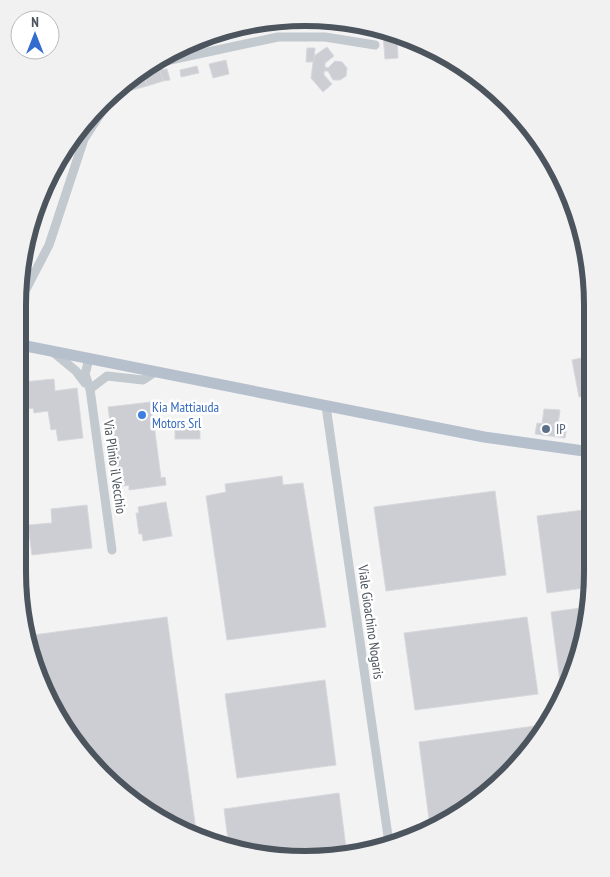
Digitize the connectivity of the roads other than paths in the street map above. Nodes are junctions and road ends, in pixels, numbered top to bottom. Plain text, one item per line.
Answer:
1 (375, 45) dead end
2 (175, 59) edge
3 (97, 119) edge
4 (27, 288) edge
5 (26, 346) edge
6 (53, 352) junction
7 (89, 359) junction
8 (155, 372) junction
9 (90, 389) junction
10 (326, 406) junction
11 (584, 451) edge
12 (112, 550) dead end
13 (388, 838) edge

1 - 2 street
3 - 4 street
5 - 6 main road
6 - 7 main road
6 - 9 street
7 - 8 main road
7 - 9 street, Via Plinio il Vecchio
8 - 9 street
8 - 10 main road
9 - 12 street, Via Plinio il Vecchio
10 - 11 main road
10 - 13 street, Viale Gioachino Nogaris

